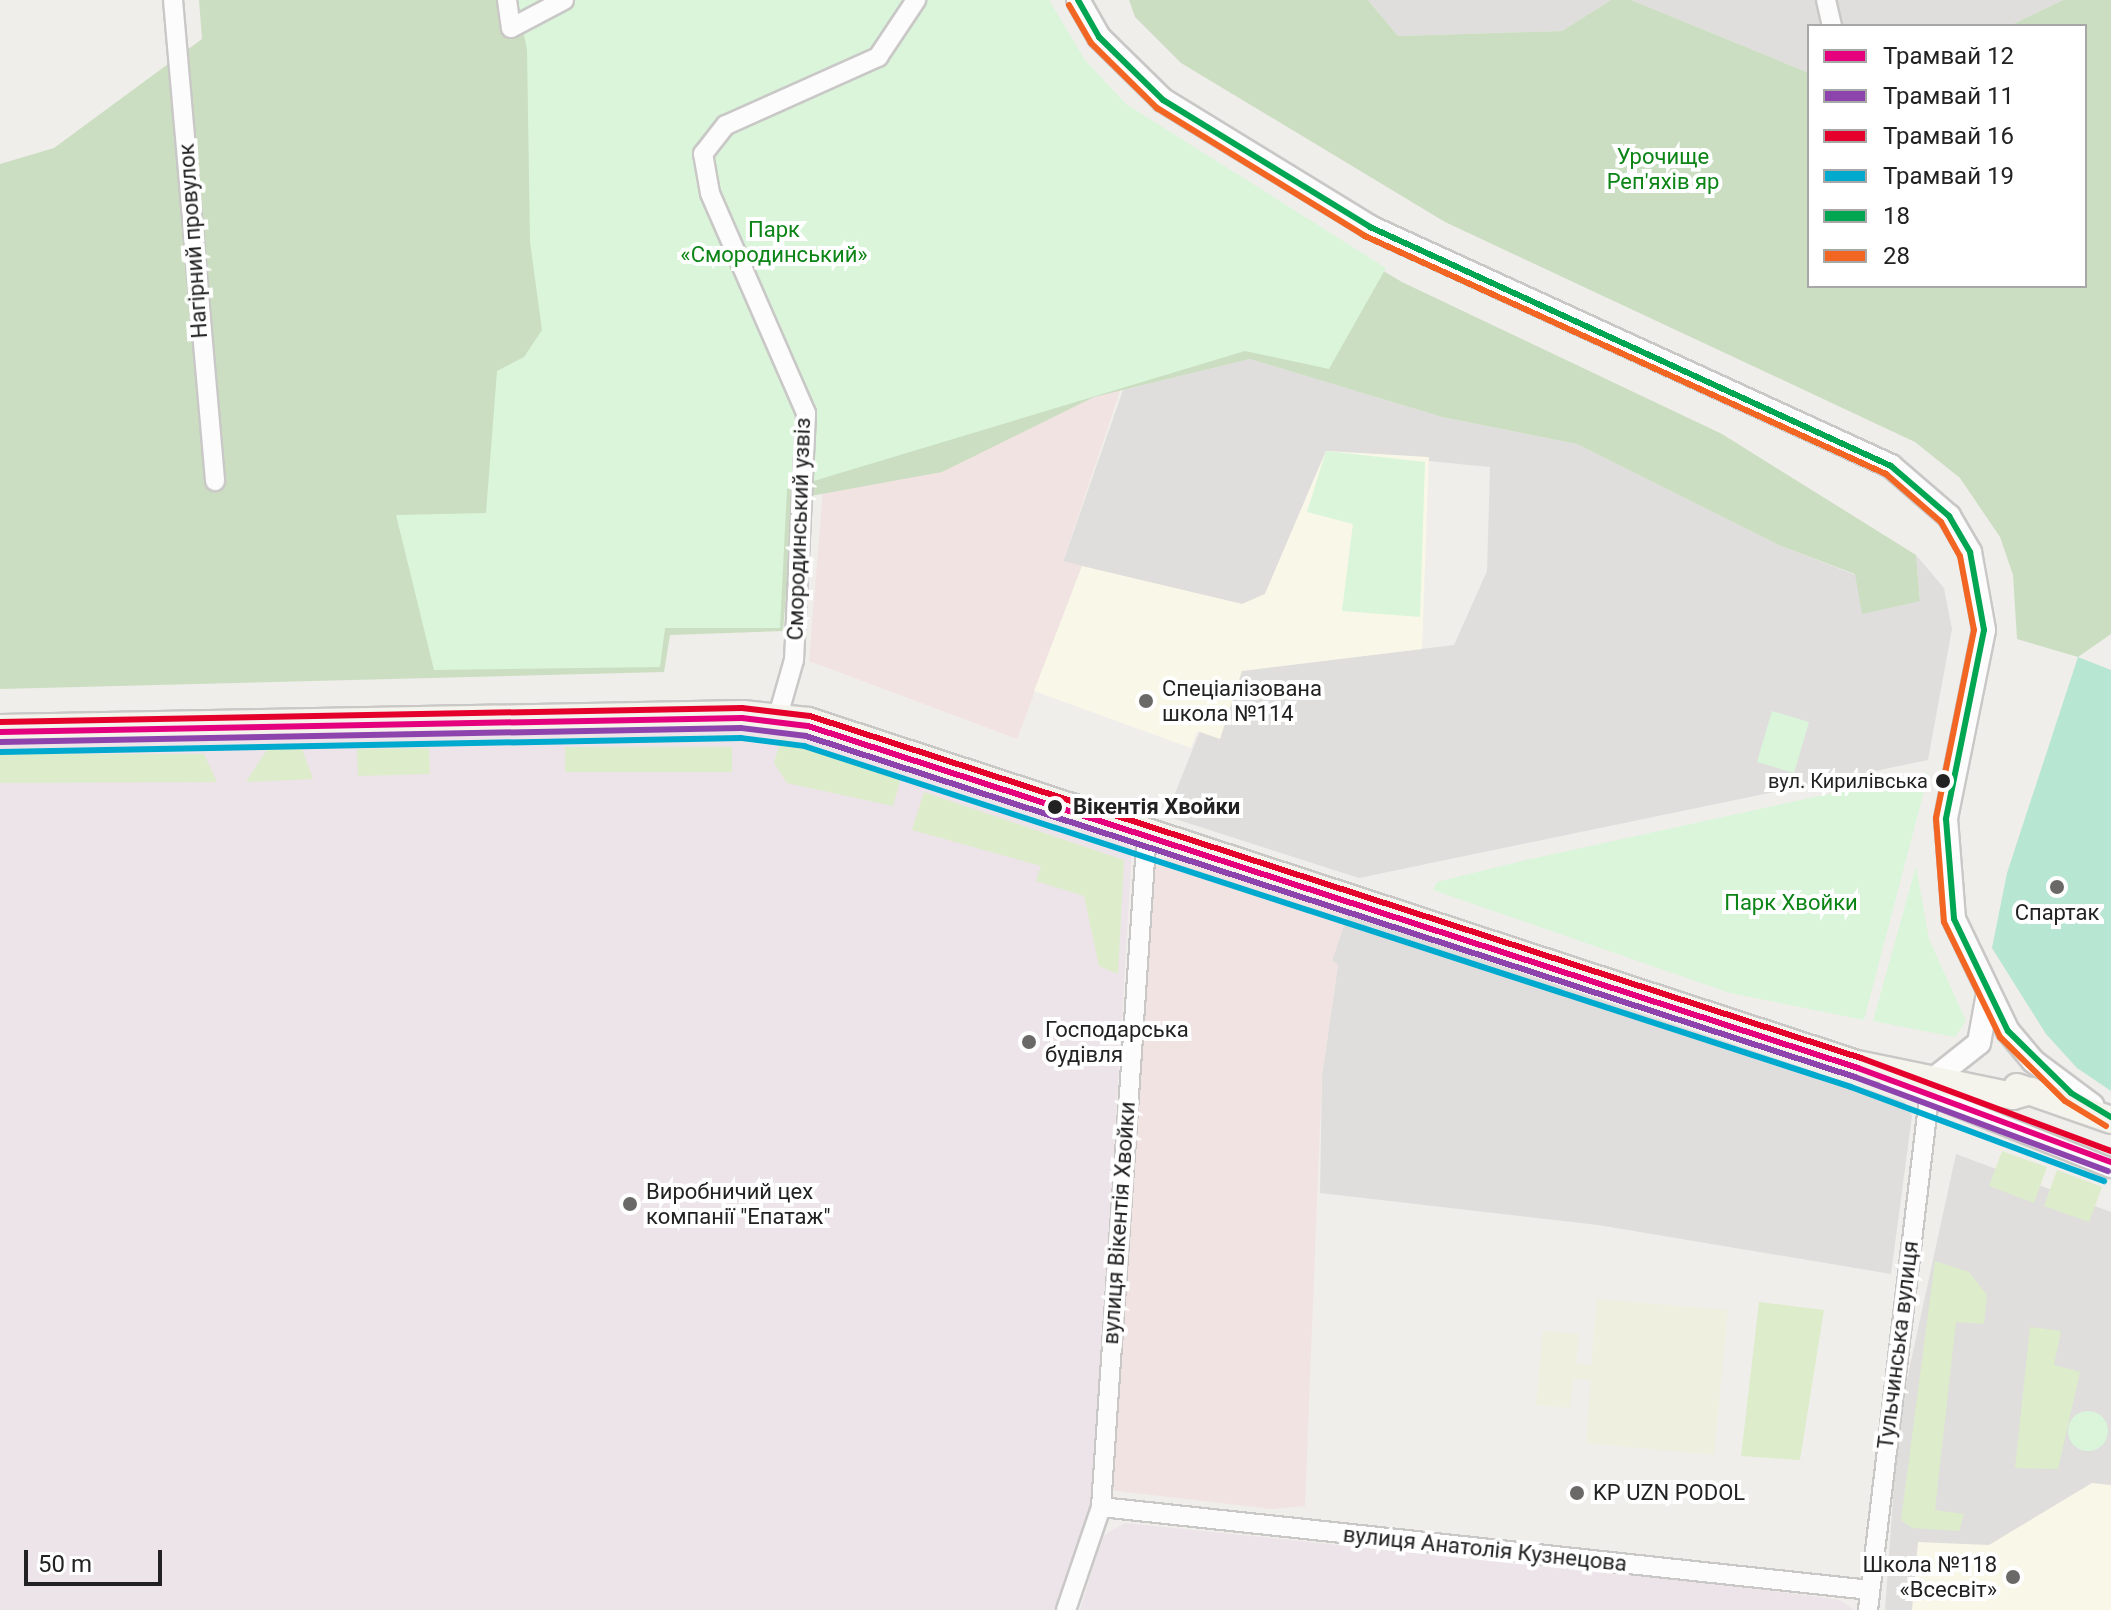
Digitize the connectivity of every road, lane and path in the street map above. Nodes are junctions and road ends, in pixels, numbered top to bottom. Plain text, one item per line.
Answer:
1 (173, 0) edge
2 (507, 0) edge
3 (564, 0) edge
4 (916, 0) edge
5 (1078, 0) edge
6 (1826, 0) edge
7 (1832, 24) edge
8 (215, 481) dead end
9 (778, 716) junction
10 (0, 728) edge
11 (1147, 831) junction
12 (1987, 999) junction
13 (1930, 1089) junction
14 (2111, 1118) edge
15 (2111, 1168) edge
16 (1101, 1507) junction
17 (1870, 1590) junction
18 (1066, 1610) edge
19 (1868, 1610) edge

1 - 8 street, Нагірний провулок
2 - 3 street
4 - 9 street, Смородинський узвіз
5 - 12 street
6 - 7 street
9 - 10 main road
9 - 11 main road
11 - 13 main road
11 - 16 street, вулиця Вікентія Хвойки
12 - 13 street
12 - 14 street
13 - 14 main road
13 - 15 street
13 - 17 street, Тульчинська вулиця
16 - 17 street, вулиця Анатолія Кузнецова
16 - 18 street, вулиця Вікентія Хвойки
17 - 19 street, Тульчинська вулиця

